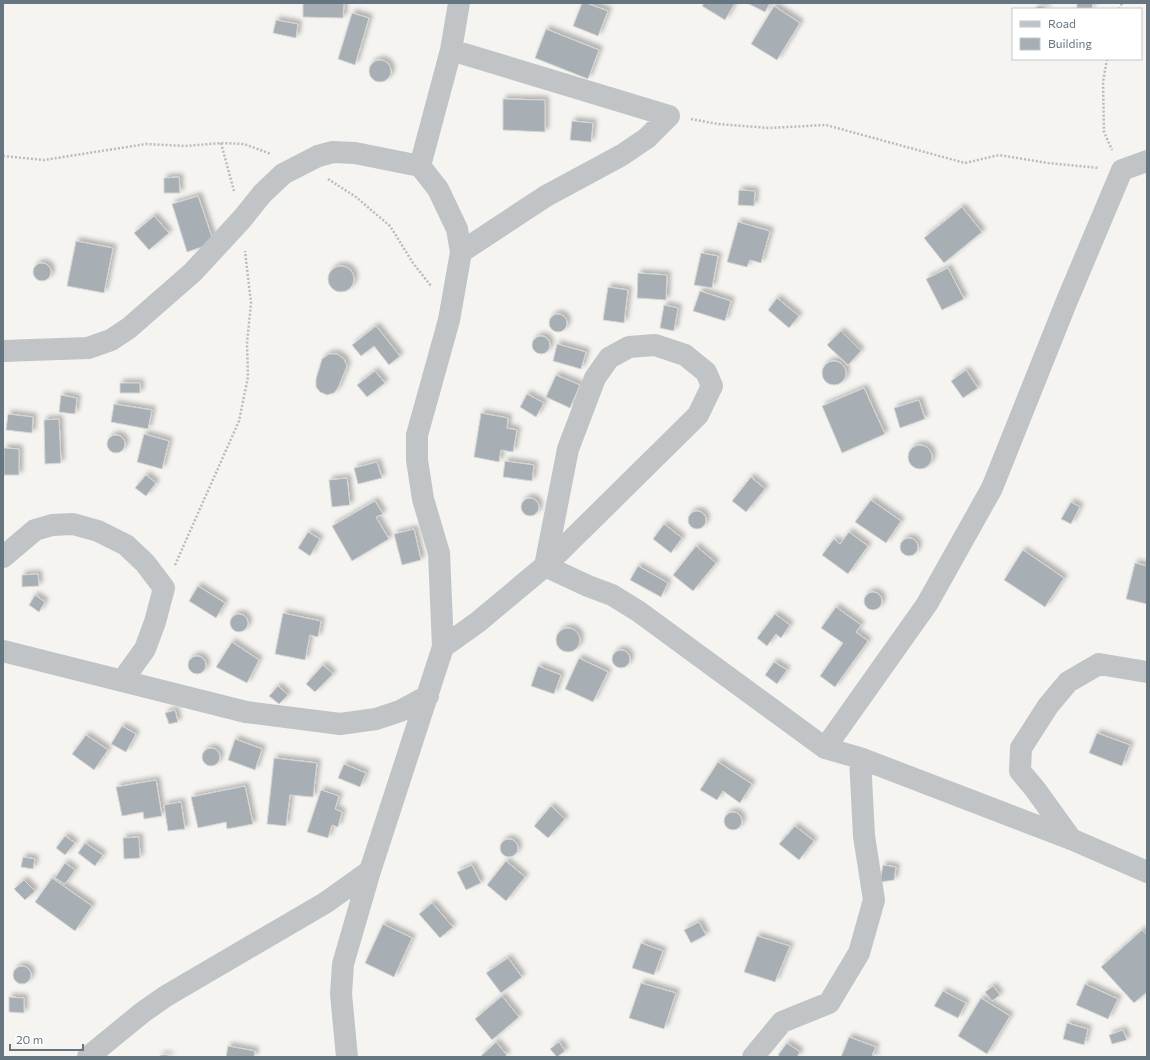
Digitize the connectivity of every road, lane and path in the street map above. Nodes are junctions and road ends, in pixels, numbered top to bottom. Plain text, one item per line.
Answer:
1 (459, 3) edge
2 (451, 50) junction
3 (1107, 60) edge
4 (669, 116) junction
5 (221, 143) dead end
6 (1147, 161) edge
7 (420, 166) junction
8 (1122, 170) junction
9 (242, 219) junction
10 (462, 252) junction
11 (3, 351) edge
12 (3, 556) edge
13 (545, 566) junction
14 (164, 588) junction
15 (443, 647) junction
16 (3, 651) edge
17 (1147, 672) edge
18 (122, 681) junction
19 (428, 696) junction
20 (825, 748) junction
21 (860, 758) junction
22 (1071, 839) junction
23 (370, 871) junction
24 (1147, 872) edge
25 (88, 1057) edge
26 (346, 1057) edge
27 (754, 1057) edge

1 - 2 street
2 - 4 street
2 - 7 street
3 - 8 path
4 - 8 path
4 - 10 street
5 - 9 path
6 - 8 street
7 - 9 street
7 - 10 street
8 - 20 street
9 - 11 street
9 - 14 path
10 - 15 street
12 - 14 street
13 - 13 street
13 - 15 street
13 - 20 street
14 - 18 street
15 - 19 street
16 - 18 street
17 - 22 street
18 - 19 street
19 - 23 street
20 - 21 street
21 - 22 street
21 - 27 street
22 - 24 street
23 - 25 street
23 - 26 street

